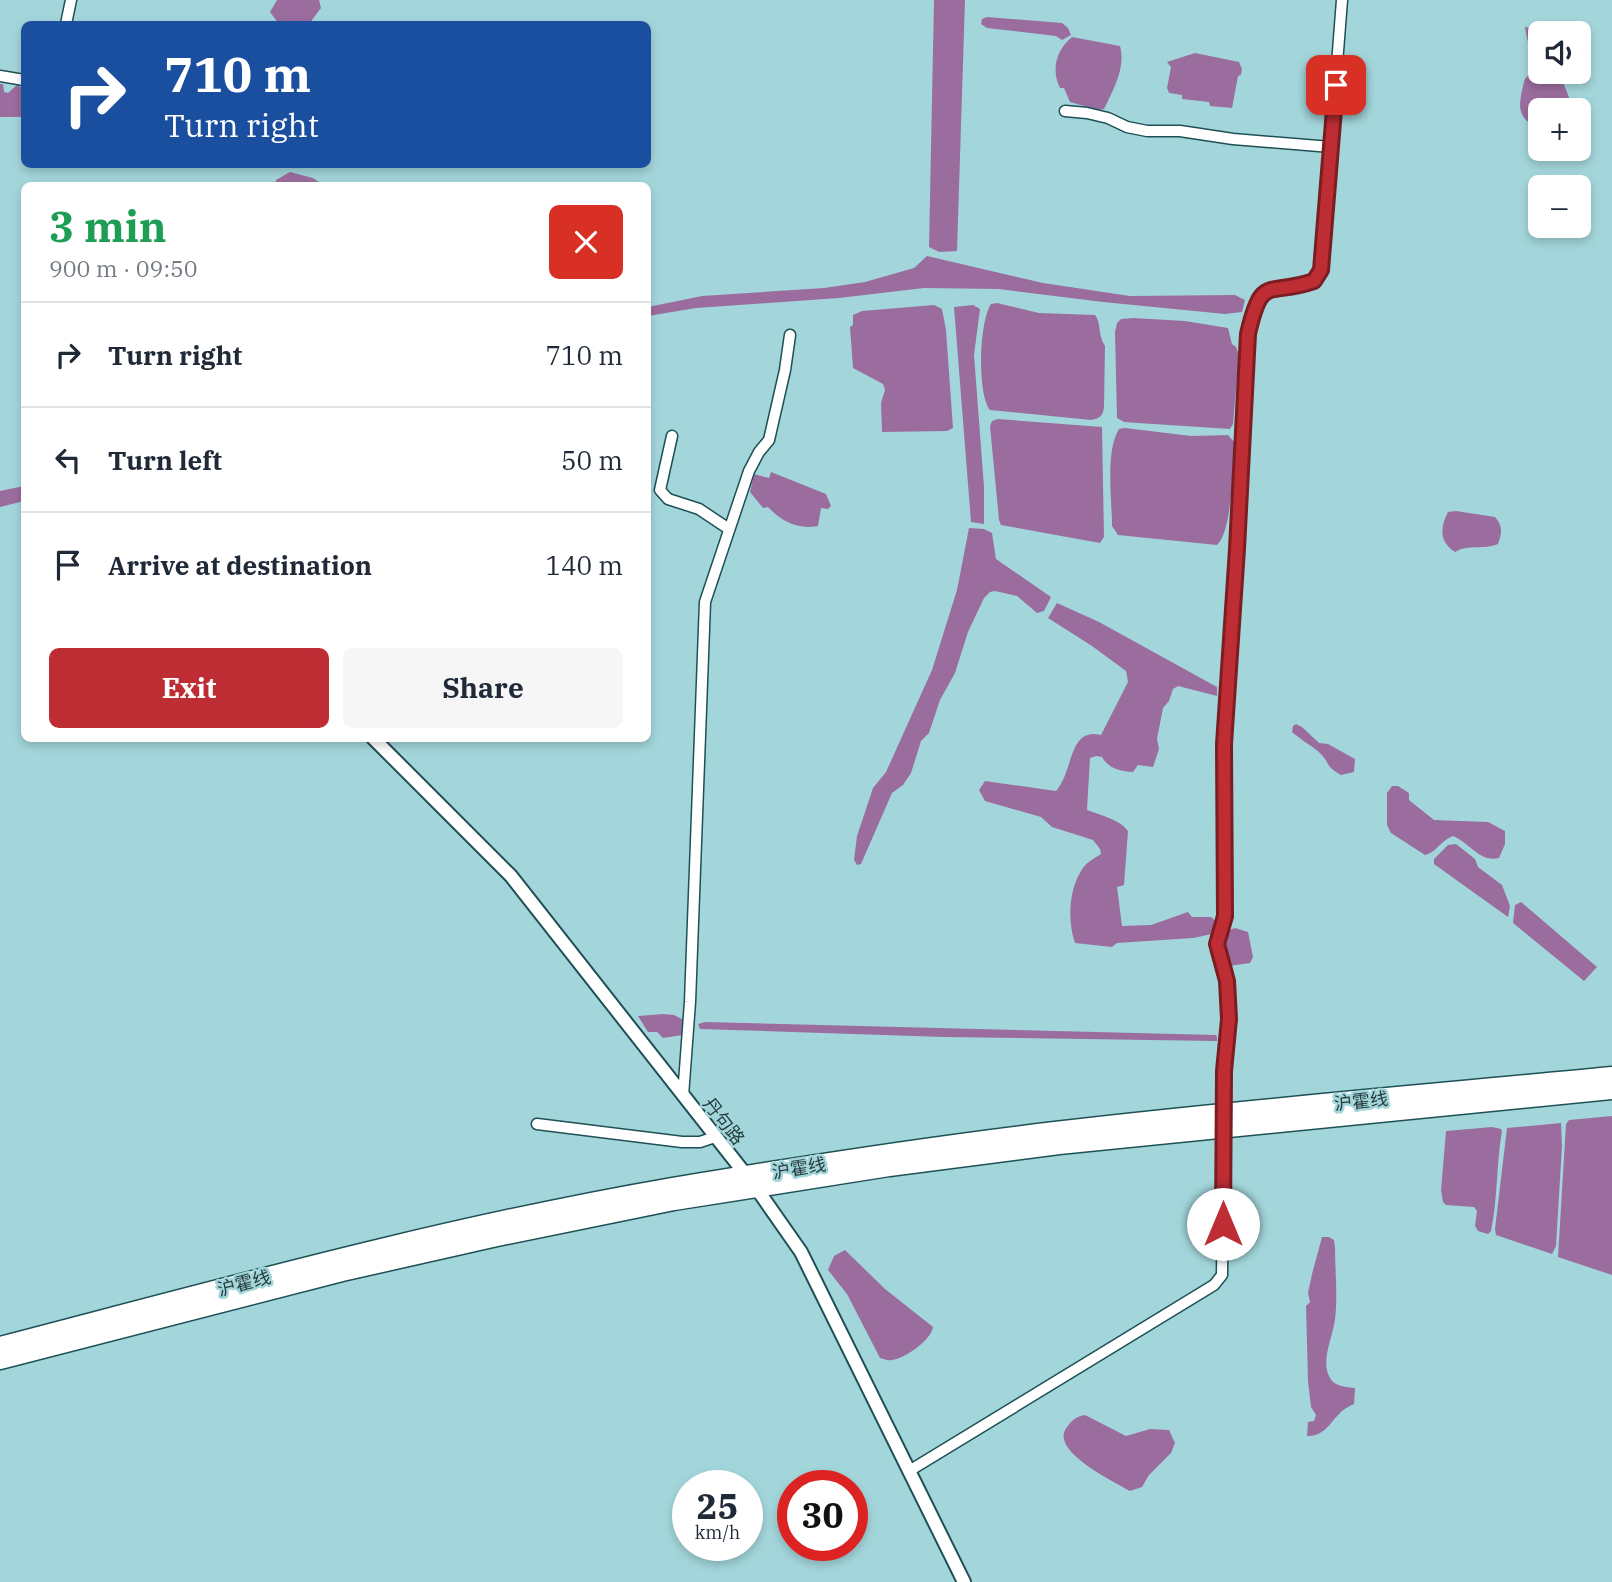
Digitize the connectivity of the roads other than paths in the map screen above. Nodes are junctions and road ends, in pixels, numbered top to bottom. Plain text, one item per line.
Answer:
1 (71, 0) edge
2 (1342, 0) edge
3 (66, 21) edge
4 (0, 76) edge
5 (21, 80) edge
6 (1065, 111) dead end
7 (1331, 147) junction
8 (790, 335) dead end
9 (672, 436) dead end
10 (729, 529) junction
11 (377, 742) edge
12 (1612, 1076) edge
13 (1612, 1090) edge
14 (683, 1096) junction
15 (1223, 1121) junction
16 (537, 1124) dead end
17 (715, 1137) junction
18 (751, 1183) junction
19 (341, 1265) junction
20 (0, 1346) edge
21 (0, 1360) edge
22 (909, 1471) junction
23 (964, 1582) edge

1 - 3 street
2 - 7 street
4 - 5 street
6 - 7 street
7 - 15 street
8 - 10 street
9 - 10 street
10 - 14 street
11 - 14 street, 丹句路
12 - 15 highway, 沪霍线
13 - 15 highway, 沪霍线
14 - 17 street, 丹句路
15 - 18 highway, 沪霍线
15 - 22 street
16 - 17 street
17 - 18 street, 丹句路
18 - 19 highway, 沪霍线
18 - 22 street, 丹句路
19 - 20 highway, 沪霍线
19 - 21 highway, 沪霍线
22 - 23 street, 丹句路

